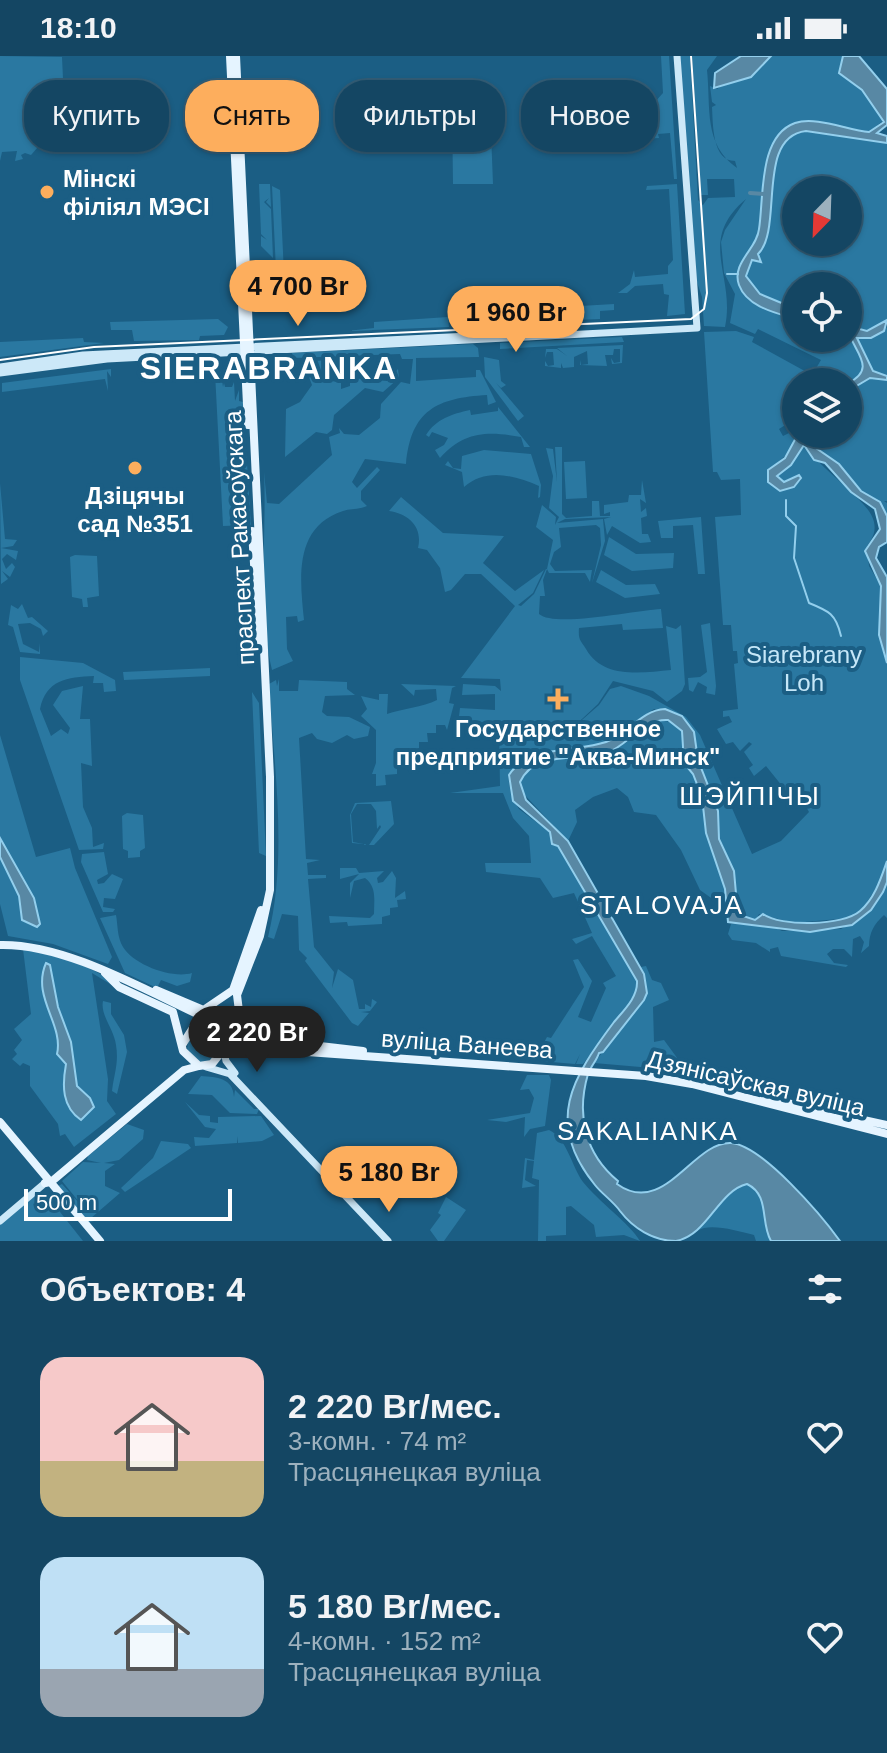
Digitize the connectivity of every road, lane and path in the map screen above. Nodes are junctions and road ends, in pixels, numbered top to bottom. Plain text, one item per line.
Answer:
1 (230, 56) edge
2 (236, 56) edge
3 (677, 56) edge
4 (242, 241) junction
5 (248, 349) junction
6 (223, 354) junction
7 (245, 365) junction
8 (0, 370) edge
9 (3, 942) edge
10 (24, 944) junction
11 (112, 974) junction
12 (216, 1002) junction
13 (240, 1012) junction
14 (202, 1013) junction
15 (239, 1030) junction
16 (182, 1048) junction
17 (224, 1051) junction
18 (202, 1066) junction
19 (569, 1068) joint
20 (718, 1089) junction
21 (265, 1108) junction
22 (0, 1122) edge
23 (887, 1125) edge
24 (0, 1129) edge
25 (887, 1134) edge
26 (48, 1181) junction
27 (0, 1221) edge
28 (94, 1241) edge
29 (100, 1241) edge
30 (391, 1241) edge

1 - 4 main road, праспект Ракасоўскага
2 - 4 main road, праспект Ракасоўскага
3 - 5 main road
4 - 5 main road, праспект Ракасоўскага
5 - 6 main road
5 - 7 main road, праспект Ракасоўскага
5 - 8 main road
5 - 13 main road, праспект Ракасоўскага
6 - 7 main road
6 - 8 main road
7 - 12 main road, праспект Ракасоўскага
9 - 10 main road, вуліца Ванеева
10 - 11 main road, вуліца Ванеева
10 - 11 main road, вуліца Ванеева
11 - 14 main road, вуліца Ванеева
11 - 16 main road
12 - 13 main road
12 - 14 main road, праспект Ракасоўскага
13 - 15 main road, праспект Ракасоўскага
14 - 15 main road, вуліца Ванеева
14 - 16 main road
15 - 17 main road
15 - 19 main road, вуліца Ванеева
16 - 18 main road
16 - 26 main road
17 - 18 main road
17 - 21 main road
18 - 21 main road
18 - 26 main road
19 - 20 main road, Дзянісаўская вуліца
20 - 23 main road, Дзянісаўская вуліца
20 - 25 main road, Дзянісаўская вуліца
21 - 30 main road
22 - 26 main road
24 - 26 main road
26 - 27 main road
26 - 28 main road
26 - 29 main road

